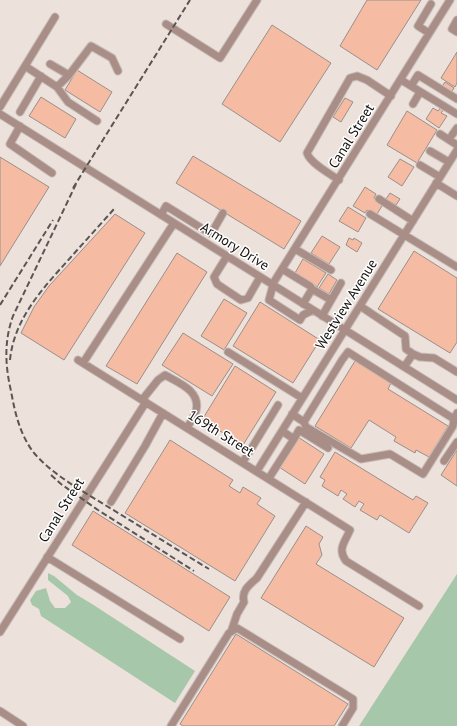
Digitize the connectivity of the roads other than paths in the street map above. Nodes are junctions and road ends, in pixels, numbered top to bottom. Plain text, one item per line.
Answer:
1 (257, 0) edge
2 (450, 0) edge
3 (431, 4) dead end
4 (55, 17) dead end
5 (457, 20) edge
6 (166, 24) dead end
7 (457, 32) edge
8 (430, 33) junction
9 (50, 64) dead end
10 (25, 66) junction
11 (118, 71) dead end
12 (69, 75) junction
13 (41, 76) junction
14 (401, 80) junction
15 (411, 86) junction
16 (57, 87) junction
17 (420, 92) junction
18 (391, 96) junction
19 (457, 100) edge
20 (413, 104) dead end
21 (0, 107) edge
22 (20, 112) dead end
23 (0, 114) edge
24 (457, 114) edge
25 (98, 120) dead end
26 (20, 126) junction
27 (457, 128) edge
28 (440, 134) dead end
29 (452, 135) dead end
30 (457, 145) edge
31 (457, 150) edge
32 (430, 151) dead end
33 (449, 162) junction
34 (420, 165) dead end
35 (52, 173) dead end
36 (339, 180) junction
37 (438, 180) junction
38 (457, 196) edge
39 (379, 199) dead end
40 (223, 213) dead end
41 (370, 214) dead end
42 (161, 215) junction
43 (413, 221) junction
44 (174, 223) junction
45 (208, 232) junction
46 (404, 234) junction
47 (203, 241) junction
48 (295, 249) junction
49 (227, 256) junction
50 (457, 267) edge
51 (282, 269) junction
52 (331, 270) dead end
53 (260, 277) junction
54 (341, 283) dead end
55 (273, 285) junction
56 (312, 289) junction
57 (331, 300) junction
58 (304, 304) junction
59 (360, 306) junction
60 (313, 310) junction
61 (322, 316) junction
62 (345, 330) junction
63 (228, 352) dead end
64 (413, 354) junction
65 (323, 366) junction
66 (404, 367) junction
67 (457, 372) edge
68 (334, 373) junction
69 (302, 398) junction
70 (457, 400) edge
71 (144, 401) junction
72 (278, 405) dead end
73 (163, 413) junction
74 (292, 414) junction
75 (456, 416) edge
76 (304, 422) junction
77 (187, 428) junction
78 (282, 431) junction
79 (294, 439) junction
80 (457, 442) edge
81 (328, 448) dead end
82 (444, 461) dead end
83 (243, 462) junction
84 (257, 471) junction
85 (268, 478) junction
86 (111, 502) dead end
87 (306, 502) junction
88 (47, 557) junction
89 (419, 606) dead end
90 (0, 632) edge
91 (231, 632) junction
92 (180, 639) dead end
93 (0, 712) edge
94 (12, 723) edge
95 (23, 726) edge
96 (171, 726) edge
97 (342, 726) edge

1 - 6 street
2 - 8 street, Canal Street
3 - 8 street
4 - 10 street
5 - 7 street
8 - 14 street, Canal Street
9 - 12 street
10 - 13 street
10 - 21 street
11 - 12 street
12 - 16 street
13 - 16 street
13 - 22 street
14 - 15 street
14 - 18 street, Canal Street
15 - 17 street
15 - 19 street
16 - 25 street
17 - 20 street
17 - 24 street
18 - 36 street, Canal Street
18 - 36 street
23 - 26 street, Armory Drive
26 - 35 street
26 - 42 street, Armory Drive
27 - 29 street
28 - 30 street
31 - 33 street, Westview Avenue
32 - 33 street
33 - 37 street, Westview Avenue
34 - 37 street
36 - 48 street, Canal Street
37 - 38 street
37 - 43 street, Westview Avenue
39 - 43 street
40 - 45 street
41 - 46 street
42 - 44 street, Armory Drive
42 - 45 street
43 - 46 street, Westview Avenue
44 - 47 street, Armory Drive
44 - 71 street, 169th Street
45 - 47 street
46 - 50 street
46 - 59 street, Westview Avenue
47 - 49 street, Armory Drive
48 - 51 street, Canal Street
48 - 52 street
49 - 53 street, Armory Drive
49 - 53 street
51 - 55 street, Canal Street
51 - 56 street
53 - 55 street, Armory Drive
54 - 57 street
55 - 58 street, Armory Drive
55 - 60 street, Canal Street
56 - 57 street
56 - 58 street
57 - 61 street
58 - 60 street, Armory Drive
59 - 62 street, Westview Avenue
59 - 64 street
60 - 61 street, Armory Drive
61 - 62 street, Armory Drive
62 - 65 street, Westview Avenue
62 - 66 street, Armory Drive
63 - 69 street
64 - 66 street
64 - 67 street
65 - 68 street
65 - 69 street, Westview Avenue
66 - 70 street, Armory Drive
68 - 75 street
68 - 76 street
69 - 74 street, Westview Avenue
71 - 73 street, 169th Street
71 - 77 street, Canal Street
71 - 88 street, Canal Street
72 - 83 street
73 - 77 street, 169th Street
73 - 86 street
74 - 76 street
74 - 78 street, Westview Avenue
75 - 76 street
77 - 83 street, 169th Street
78 - 79 street
78 - 84 street, Westview Avenue
79 - 81 street
79 - 85 street
80 - 82 street
83 - 84 street, 169th Street
84 - 85 street, 169th Street
85 - 87 street, 169th Street
87 - 89 street, 169th Street
87 - 91 street
88 - 90 street, Canal Street
88 - 92 street
91 - 96 street
91 - 97 street
93 - 94 street
94 - 95 street

